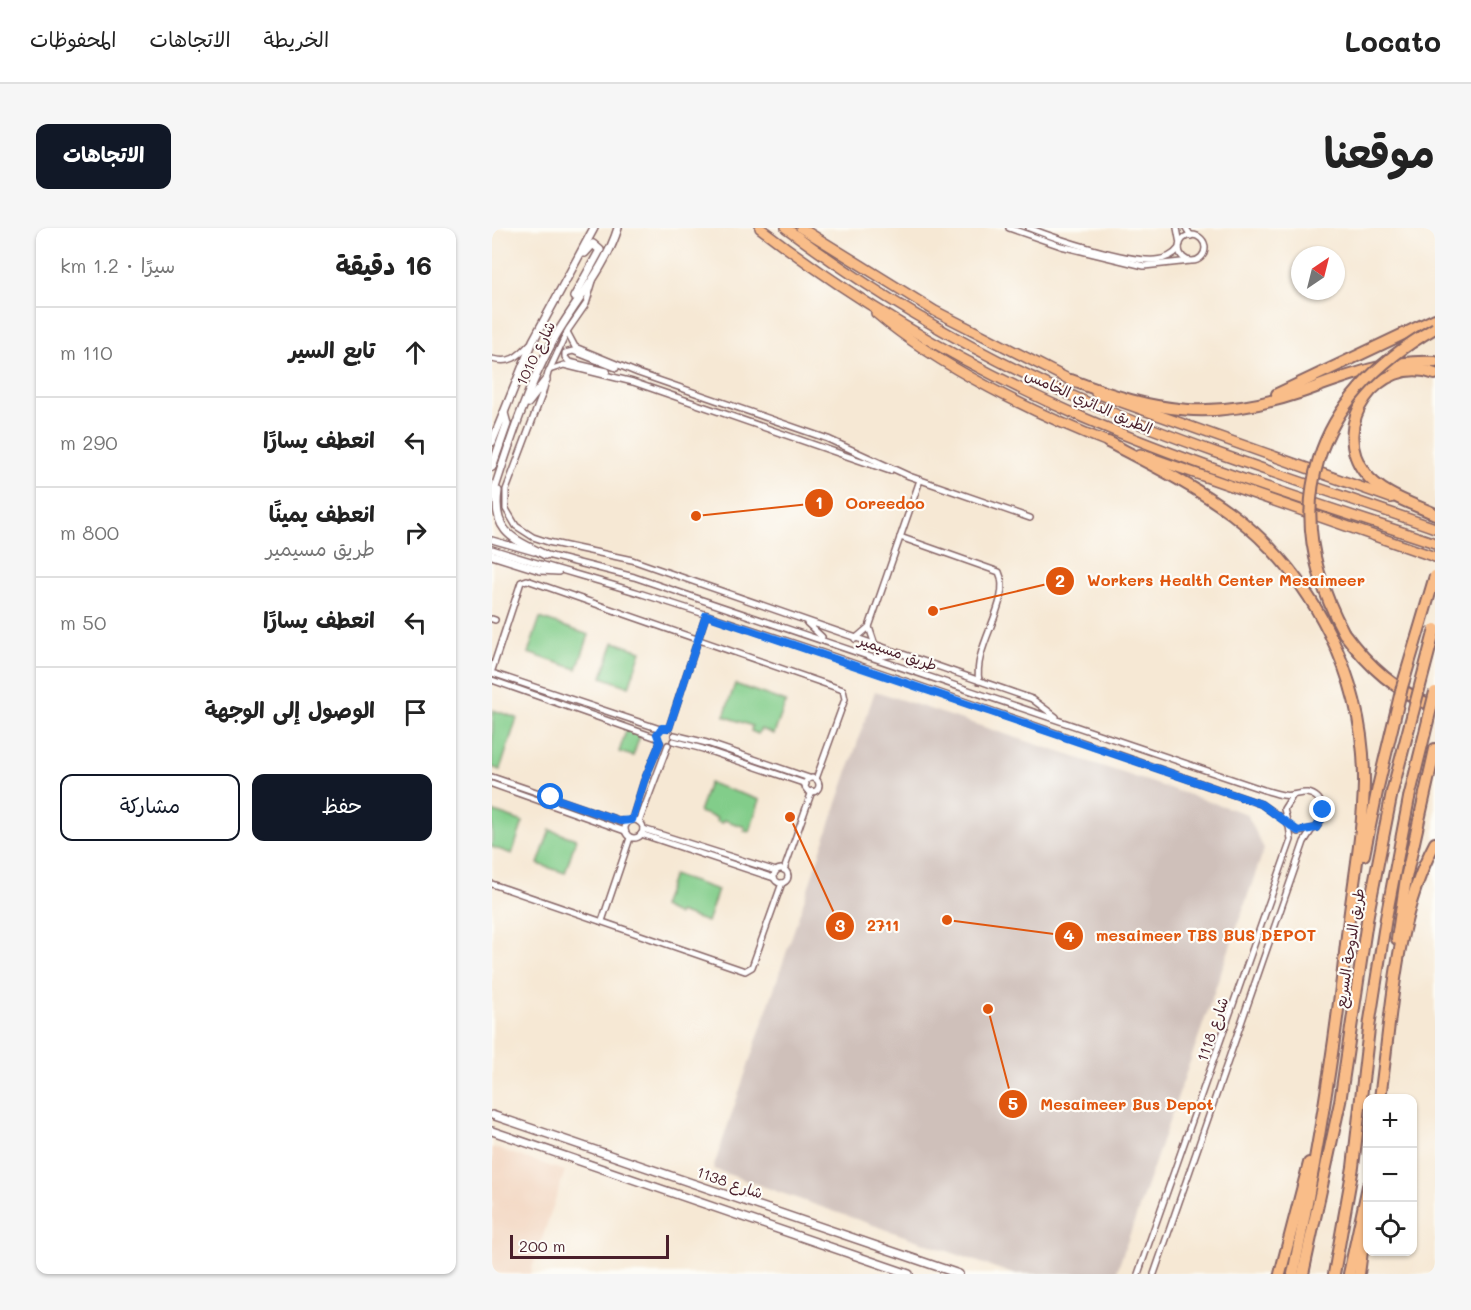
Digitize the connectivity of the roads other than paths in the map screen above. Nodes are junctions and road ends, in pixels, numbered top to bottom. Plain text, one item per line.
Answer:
1 (594, 228) edge
2 (618, 228) edge
3 (760, 228) edge
4 (786, 228) edge
5 (801, 228) edge
6 (810, 228) edge
7 (1009, 228) edge
8 (1029, 228) edge
9 (1177, 228) edge
10 (1186, 228) edge
11 (1191, 236) junction
12 (819, 238) junction
13 (1180, 246) junction
14 (1190, 261) junction
15 (593, 276) junction
16 (557, 297) junction
17 (858, 298) junction
18 (1435, 319) edge
19 (1435, 328) edge
20 (567, 332) junction
21 (553, 340) junction
22 (533, 341) junction
23 (492, 359) edge
24 (549, 370) junction
25 (1434, 370) edge
26 (638, 373) junction
27 (546, 380) junction
28 (1071, 380) junction
29 (633, 382) junction
30 (523, 410) junction
31 (1222, 410) junction
32 (504, 412) junction
33 (492, 440) edge
34 (1108, 442) junction
35 (503, 462) junction
36 (492, 467) edge
37 (909, 476) junction
38 (920, 480) junction
39 (492, 497) edge
40 (1435, 514) edge
41 (1030, 518) dead end
42 (1435, 528) edge
43 (900, 537) junction
44 (492, 540) edge
45 (1435, 543) edge
46 (492, 549) edge
47 (492, 555) edge
48 (545, 555) junction
49 (1435, 557) edge
50 (558, 571) junction
51 (1435, 576) edge
52 (706, 615) junction
53 (806, 622) junction
54 (869, 627) junction
55 (1435, 629) edge
56 (855, 639) junction
57 (698, 640) junction
58 (826, 640) junction
59 (875, 645) junction
60 (898, 654) junction
61 (876, 657) junction
62 (977, 666) junction
63 (492, 672) edge
64 (965, 676) junction
65 (492, 680) edge
66 (979, 681) junction
67 (1435, 692) edge
68 (1435, 707) edge
69 (1057, 719) junction
70 (669, 728) junction
71 (660, 729) junction
72 (672, 740) junction
73 (659, 741) junction
74 (1435, 749) edge
75 (492, 777) edge
76 (810, 780) junction
77 (492, 784) edge
78 (812, 791) junction
79 (1293, 795) junction
80 (633, 822) junction
81 (1287, 823) junction
82 (625, 831) junction
83 (1311, 831) junction
84 (642, 832) junction
85 (630, 838) junction
86 (1435, 843) edge
87 (784, 870) junction
88 (776, 871) junction
89 (774, 878) junction
90 (782, 883) junction
91 (492, 884) edge
92 (602, 921) junction
93 (1347, 935) junction
94 (1397, 967) junction
95 (1381, 1094) edge
96 (492, 1115) edge
97 (1322, 1117) junction
98 (492, 1131) edge
99 (1365, 1202) edge
100 (1367, 1202) edge
101 (909, 1274) edge
102 (959, 1274) edge
103 (1138, 1274) edge
104 (1154, 1274) edge
105 (1280, 1274) edge
106 (1293, 1274) edge
107 (1303, 1274) edge
108 (1334, 1274) edge
109 (1349, 1274) edge
110 (1359, 1274) edge

1 - 16 street, شارع 1010
2 - 15 street, شارع 1010
3 - 17 highway, الطريق الدائري الخامس
4 - 42 highway, الطريق الدائري الخامس
5 - 12 highway
6 - 12 street
7 - 14 street
8 - 13 street
9 - 13 street
10 - 11 street
11 - 13 street
11 - 14 street
12 - 28 highway
13 - 14 street
15 - 20 street
15 - 21 street, شارع 1010
16 - 21 street
16 - 22 street, شارع 1010
17 - 34 highway
17 - 45 highway, الطريق الدائري الخامس
18 - 31 highway
19 - 68 highway, bridge
20 - 24 street
20 - 26 street
21 - 30 street, شارع 1010
22 - 23 street, شارع 1010
22 - 32 street, شارع 1010
24 - 27 street
24 - 29 street
25 - 31 highway
25 - 40 highway
26 - 29 street
26 - 37 street
27 - 30 street
27 - 53 street
28 - 31 highway
28 - 40 highway
29 - 37 street
30 - 35 street, شارع 1010
32 - 33 street, شارع 1010
32 - 36 street
34 - 49 highway
34 - 93 highway
35 - 39 street, شارع 1010
35 - 48 street
37 - 38 street
38 - 41 street
38 - 43 street
43 - 54 street
43 - 62 street
44 - 48 street, طريق مسيمير
46 - 50 street, طريق مسيمير
47 - 50 street
48 - 58 street, طريق مسيمير
50 - 52 street, طريق مسيمير
51 - 93 highway, bridge
52 - 57 street
52 - 81 street, طريق مسيمير
53 - 56 street
53 - 58 street
54 - 56 street
54 - 59 street
55 - 107 highway, طريق الدوحة السريع, bridge
56 - 59 street
57 - 63 street
57 - 70 street
57 - 76 street
58 - 61 street, طريق مسيمير
59 - 60 street
60 - 61 street
60 - 64 street
61 - 69 street, طريق مسيمير
62 - 64 street
62 - 66 street
63 - 71 street
64 - 66 street
65 - 73 street
66 - 69 street
67 - 108 highway, bridge
69 - 79 street, طريق مسيمير
70 - 71 street
70 - 72 street
71 - 73 street
72 - 73 street
72 - 76 street
72 - 80 street
73 - 80 street
74 - 94 highway
75 - 80 street
76 - 78 street
76 - 78 street
77 - 82 street
78 - 87 street
79 - 81 street
79 - 83 street
80 - 82 street
80 - 84 street
81 - 83 street
81 - 103 street, شارع 1118
82 - 85 street
83 - 104 street, شارع 1118
84 - 85 street
84 - 88 street
84 - 89 street
85 - 92 street
86 - 94 highway
87 - 88 street
87 - 90 street
88 - 89 street
89 - 90 street
90 - 92 street
91 - 92 street
93 - 97 highway
94 - 95 highway
96 - 102 street, شارع 1138
97 - 105 highway
97 - 106 highway
98 - 101 street, شارع 1138
99 - 109 highway
100 - 110 highway

